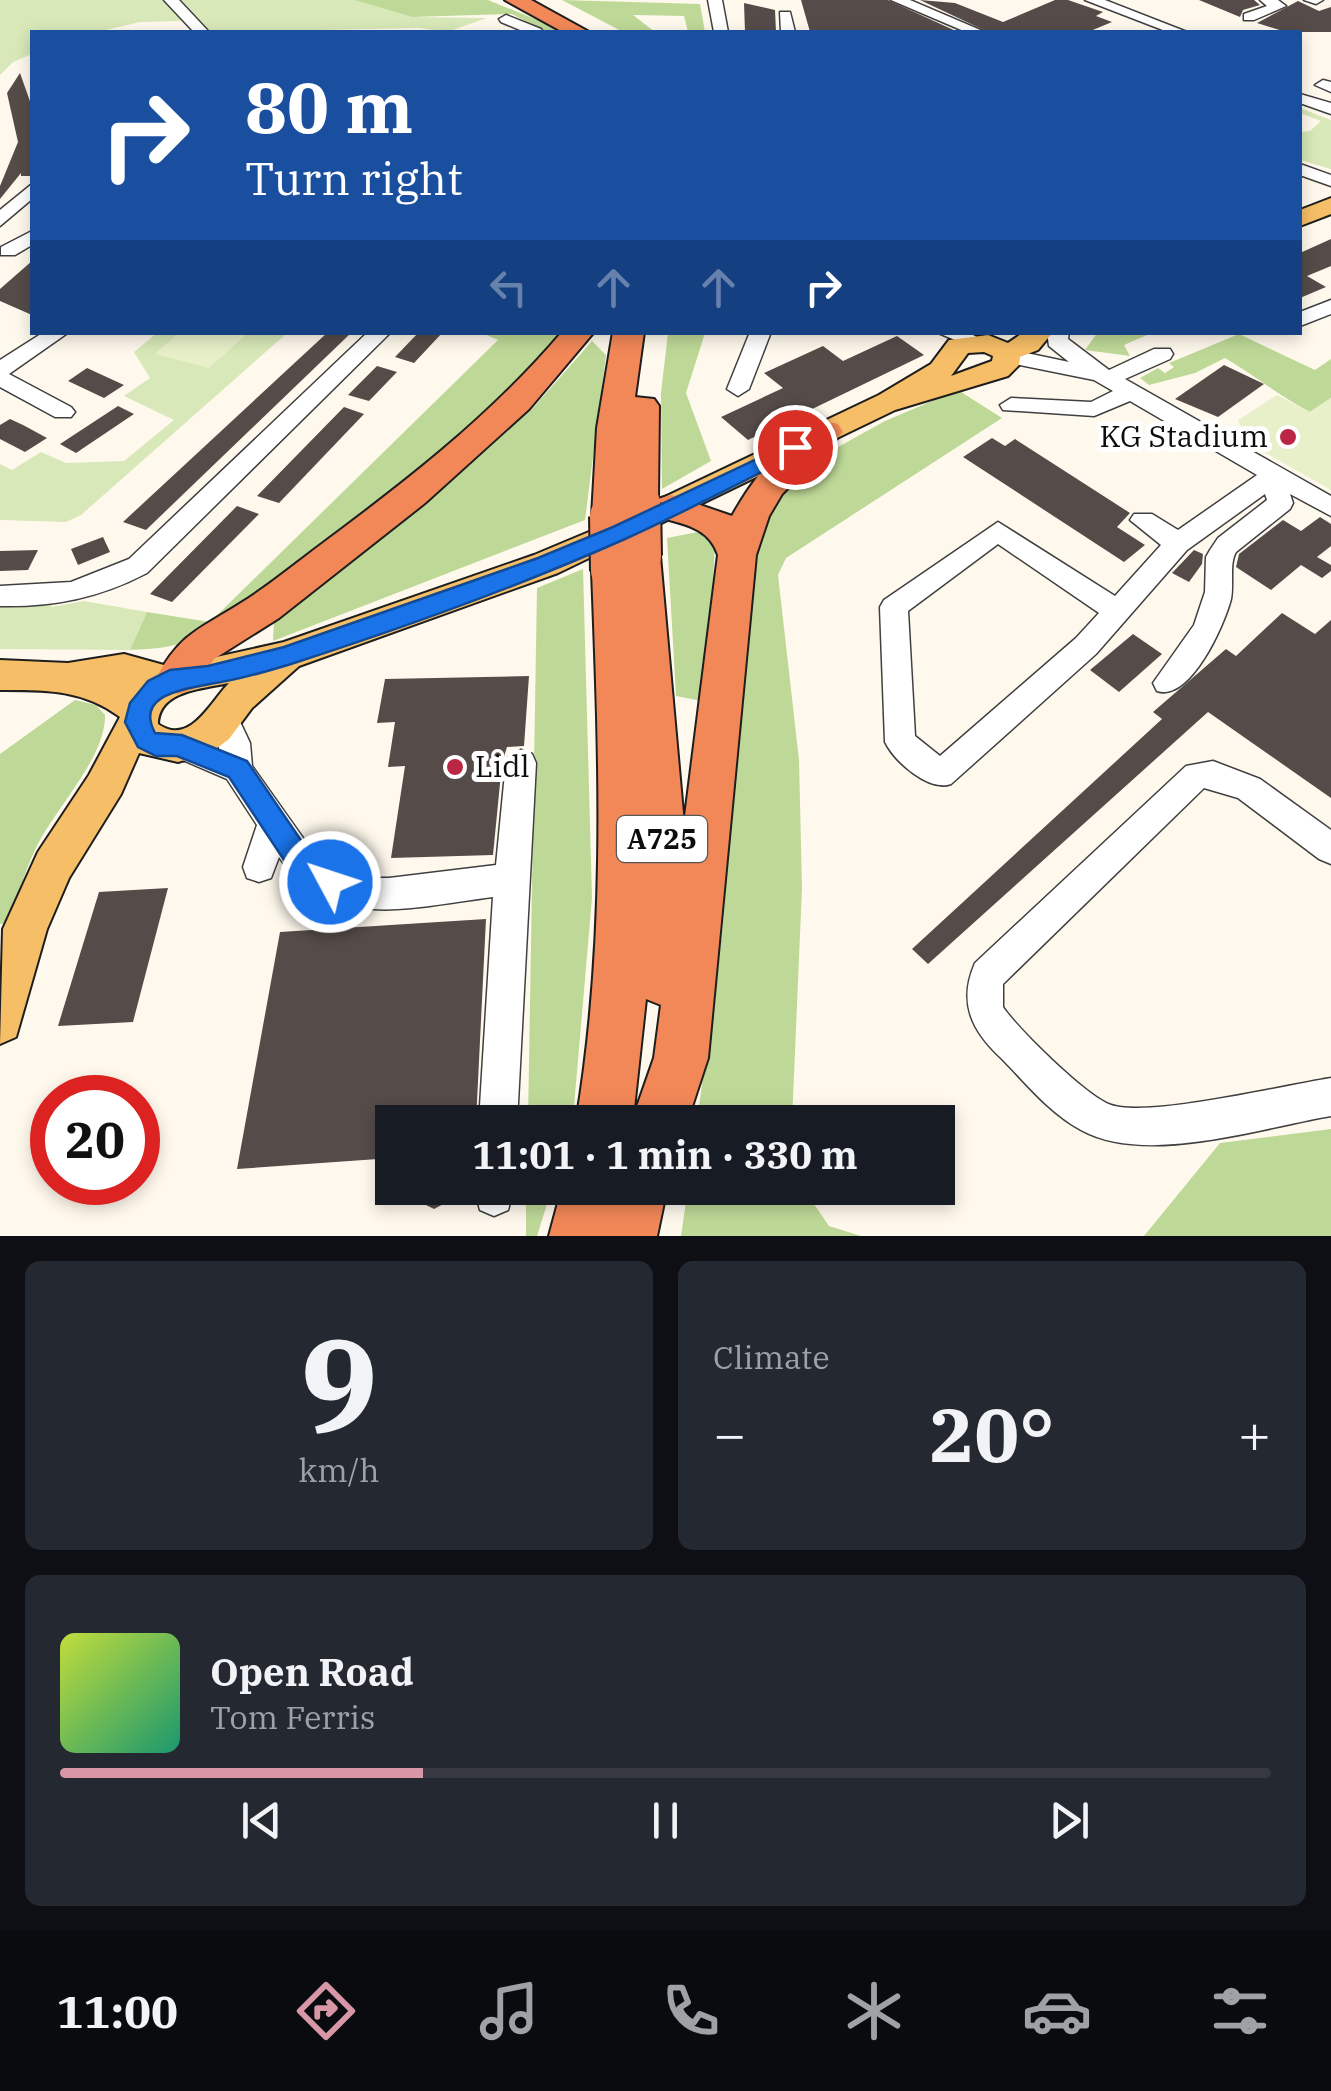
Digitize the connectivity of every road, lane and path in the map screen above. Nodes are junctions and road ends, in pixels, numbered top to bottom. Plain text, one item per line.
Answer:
1 (171, 0) edge
2 (538, 0) edge
3 (715, 0) edge
4 (898, 0) edge
5 (1092, 0) edge
6 (1148, 0) edge
7 (1266, 0) edge
8 (1116, 6) junction
9 (510, 10) edge
10 (785, 15) dead end
11 (1249, 17) dead end
12 (1146, 20) junction
13 (200, 30) edge
14 (534, 30) edge
15 (572, 30) edge
16 (595, 30) edge
17 (720, 30) edge
18 (788, 30) edge
19 (973, 30) edge
20 (1122, 30) edge
21 (1174, 30) edge
22 (1302, 98) edge
23 (1331, 109) edge
24 (1302, 170) edge
25 (1331, 181) edge
26 (30, 191) edge
27 (1331, 205) edge
28 (1302, 218) edge
29 (0, 220) edge
30 (30, 238) edge
31 (2, 256) edge
32 (1331, 306) edge
33 (1302, 319) edge
34 (53, 335) edge
35 (378, 335) edge
36 (576, 335) edge
37 (628, 335) edge
38 (653, 335) edge
39 (760, 335) edge
40 (1020, 335) edge
41 (1037, 335) edge
42 (1058, 335) edge
43 (975, 350) edge
44 (1162, 354) dead end
45 (0, 370) edge
46 (0, 378) edge
47 (1104, 378) junction
48 (738, 389) dead end
49 (1130, 392) junction
50 (889, 401) junction
51 (1010, 405) dead end
52 (63, 412) dead end
53 (826, 432) junction
54 (1273, 477) junction
55 (1331, 507) edge
56 (640, 509) junction
57 (1143, 520) dead end
58 (1178, 544) junction
59 (737, 555) junction
60 (626, 564) junction
61 (0, 596) edge
62 (1117, 612) junction
63 (286, 656) junction
64 (0, 675) edge
65 (72, 676) junction
66 (184, 678) junction
67 (1167, 683) dead end
68 (227, 712) junction
69 (138, 716) junction
70 (175, 746) junction
71 (521, 763) dead end
72 (238, 769) junction
73 (107, 782) junction
74 (274, 823) junction
75 (1331, 849) edge
76 (260, 867) dead end
77 (511, 880) junction
78 (7, 969) edge
79 (0, 1022) edge
80 (1331, 1096) edge
81 (499, 1105) edge
82 (606, 1105) edge
83 (650, 1105) edge
84 (665, 1105) edge
85 (588, 1205) edge
86 (634, 1205) edge
87 (580, 1236) edge
88 (627, 1236) edge

1 - 13 street
2 - 16 highway
3 - 17 street
4 - 19 street
5 - 8 street
6 - 8 street
7 - 11 street
8 - 12 street
9 - 14 street
9 - 15 highway
10 - 18 street
12 - 20 street
12 - 21 street
22 - 23 street
24 - 25 street
26 - 29 street
27 - 28 main road
30 - 31 street
32 - 33 street
34 - 45 street
35 - 61 street
36 - 66 highway
37 - 56 highway, A725
38 - 56 highway, A725
39 - 48 street
40 - 43 main road
41 - 43 main road
42 - 47 street
43 - 47 street
43 - 50 main road
43 - 50 main road
44 - 47 street
46 - 52 street
47 - 49 street
49 - 51 street
49 - 54 street
50 - 53 main road
53 - 56 main road
53 - 59 highway, A725
54 - 55 street
54 - 58 street
54 - 67 street
56 - 59 highway
56 - 60 highway, A725, bridge
56 - 63 main road
57 - 58 street
58 - 62 street
59 - 84 highway, A725
60 - 82 highway, A725
60 - 83 highway, A725
62 - 62 street
63 - 66 main road
63 - 68 main road
64 - 65 main road
65 - 66 main road
65 - 69 main road
66 - 68 main road
66 - 69 main road
68 - 70 main road
68 - 72 street
69 - 70 main road
69 - 73 main road
70 - 72 street
70 - 73 main road
71 - 77 street
72 - 74 street
73 - 78 main road
74 - 76 street
74 - 77 street
75 - 80 street
77 - 81 street
78 - 79 main road
85 - 87 highway
86 - 88 highway

